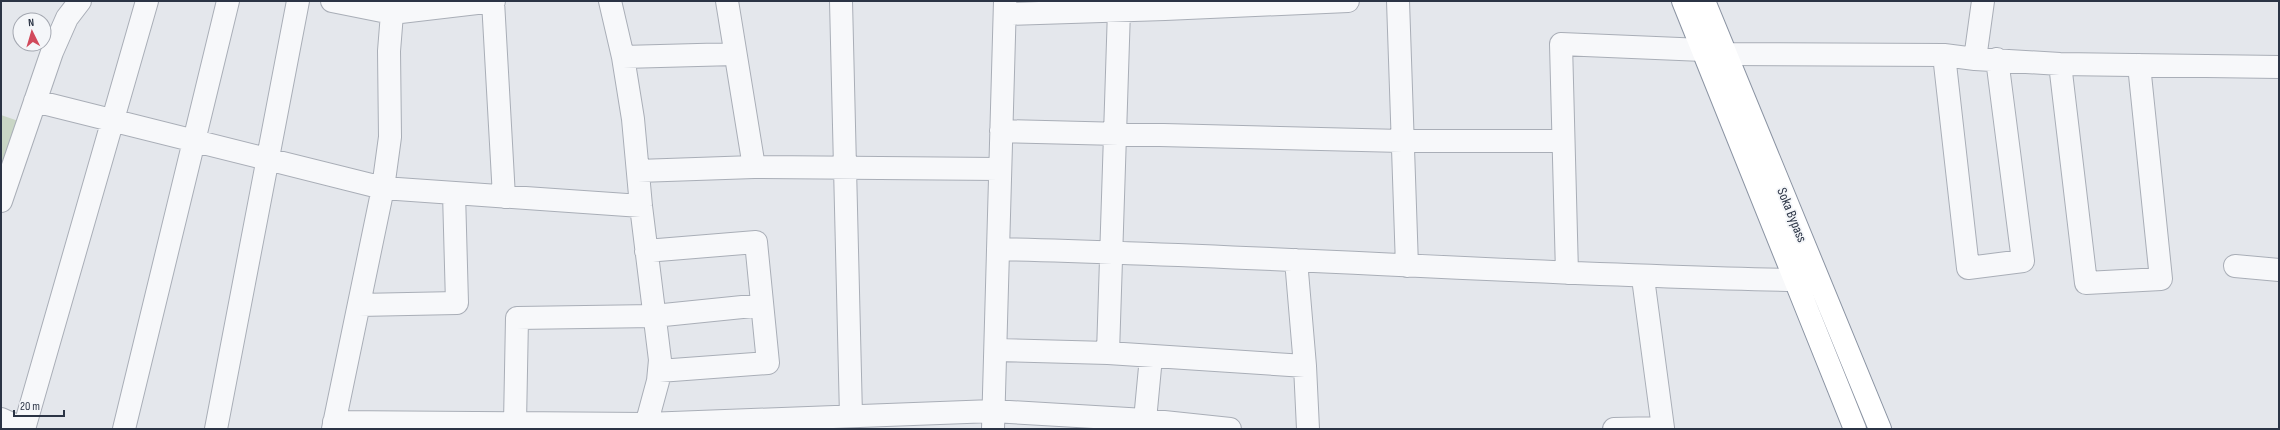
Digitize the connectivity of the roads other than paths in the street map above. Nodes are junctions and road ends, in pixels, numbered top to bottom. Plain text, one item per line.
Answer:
1 (80, 1) edge
2 (147, 1) edge
3 (228, 1) edge
4 (298, 1) edge
5 (332, 1) edge
6 (494, 1) edge
7 (610, 1) edge
8 (727, 1) edge
9 (841, 1) edge
10 (1348, 1) edge
11 (1398, 1) edge
12 (1683, 1) edge
13 (1704, 1) edge
14 (1984, 1) edge
15 (1270, 3) edge
16 (1164, 5) edge
17 (393, 7) edge
18 (1005, 7) edge
19 (1119, 10) junction
20 (1703, 50) junction
21 (735, 54) junction
22 (1725, 54) junction
23 (1944, 55) junction
24 (623, 57) junction
25 (1976, 59) junction
26 (1997, 59) junction
27 (2060, 64) junction
28 (2139, 65) junction
29 (2279, 67) edge
30 (35, 101) junction
31 (113, 119) junction
32 (1001, 131) junction
33 (1116, 135) junction
34 (193, 139) junction
35 (1402, 141) junction
36 (1563, 141) junction
37 (268, 158) junction
38 (754, 167) junction
39 (845, 167) junction
40 (999, 169) junction
41 (638, 171) junction
42 (383, 188) junction
43 (454, 193) junction
44 (504, 197) junction
45 (1, 201) edge
46 (641, 206) junction
47 (998, 249) junction
48 (646, 251) junction
49 (1112, 252) junction
50 (1296, 260) junction
51 (1407, 266) junction
52 (2235, 266) dead end
53 (2279, 270) edge
54 (1567, 274) junction
55 (1643, 278) junction
56 (1796, 280) junction
57 (358, 305) junction
58 (762, 305) junction
59 (654, 316) junction
60 (996, 350) junction
61 (1108, 353) junction
62 (1151, 357) junction
63 (1305, 366) junction
64 (659, 371) junction
65 (851, 416) junction
66 (1, 419) edge
67 (993, 420) edge
68 (1145, 420) junction
69 (914, 421) edge
70 (515, 423) junction
71 (334, 425) edge
72 (474, 426) edge
73 (646, 426) edge
74 (24, 429) edge
75 (124, 429) edge
76 (216, 429) edge
77 (1224, 429) edge
78 (1230, 429) edge
79 (1308, 429) edge
80 (1614, 429) edge
81 (1855, 429) edge
82 (1880, 429) edge

1 - 30 street
2 - 31 street
3 - 34 street
4 - 37 street
5 - 17 street
6 - 17 street
6 - 44 street
7 - 24 street
8 - 21 street
9 - 39 street
10 - 15 street
11 - 35 street
12 - 20 highway, Soka Bypass
13 - 22 highway, Soka Bypass
14 - 25 street
15 - 16 street
16 - 19 street
17 - 42 street
18 - 19 street
18 - 32 street
19 - 33 street
20 - 22 street
20 - 36 street
20 - 56 highway, Soka Bypass
21 - 24 street
21 - 38 street
22 - 23 street
22 - 82 highway, Soka Bypass
23 - 25 street
23 - 26 street
24 - 41 street
25 - 26 street
26 - 27 street
27 - 28 street
27 - 28 street
28 - 29 street
30 - 31 street
30 - 45 street
31 - 34 street
31 - 74 street
32 - 33 street
32 - 40 street
33 - 35 street
33 - 49 street
34 - 37 street
34 - 75 street
35 - 36 street
35 - 51 street
36 - 54 street
37 - 42 street
37 - 76 street
38 - 39 street
38 - 41 street
39 - 40 street
39 - 65 street
40 - 47 street
41 - 46 street
42 - 43 street
42 - 57 street
43 - 44 street
43 - 57 street
44 - 46 street
46 - 48 street
47 - 49 street
47 - 60 street
48 - 58 street
48 - 59 street
49 - 50 street
49 - 61 street
50 - 51 street
50 - 63 street
51 - 54 street
52 - 53 street
54 - 55 street
55 - 56 street
55 - 80 street
56 - 81 highway, Soka Bypass
57 - 71 street
58 - 59 street
58 - 64 street
59 - 64 street
59 - 70 street
60 - 61 street
60 - 67 street
61 - 62 street
62 - 63 street
62 - 68 street
63 - 79 street
64 - 73 street
65 - 69 street
65 - 73 street
66 - 74 street
67 - 68 street
67 - 69 street
68 - 77 street
70 - 72 street
70 - 73 street
71 - 72 street
77 - 78 street

